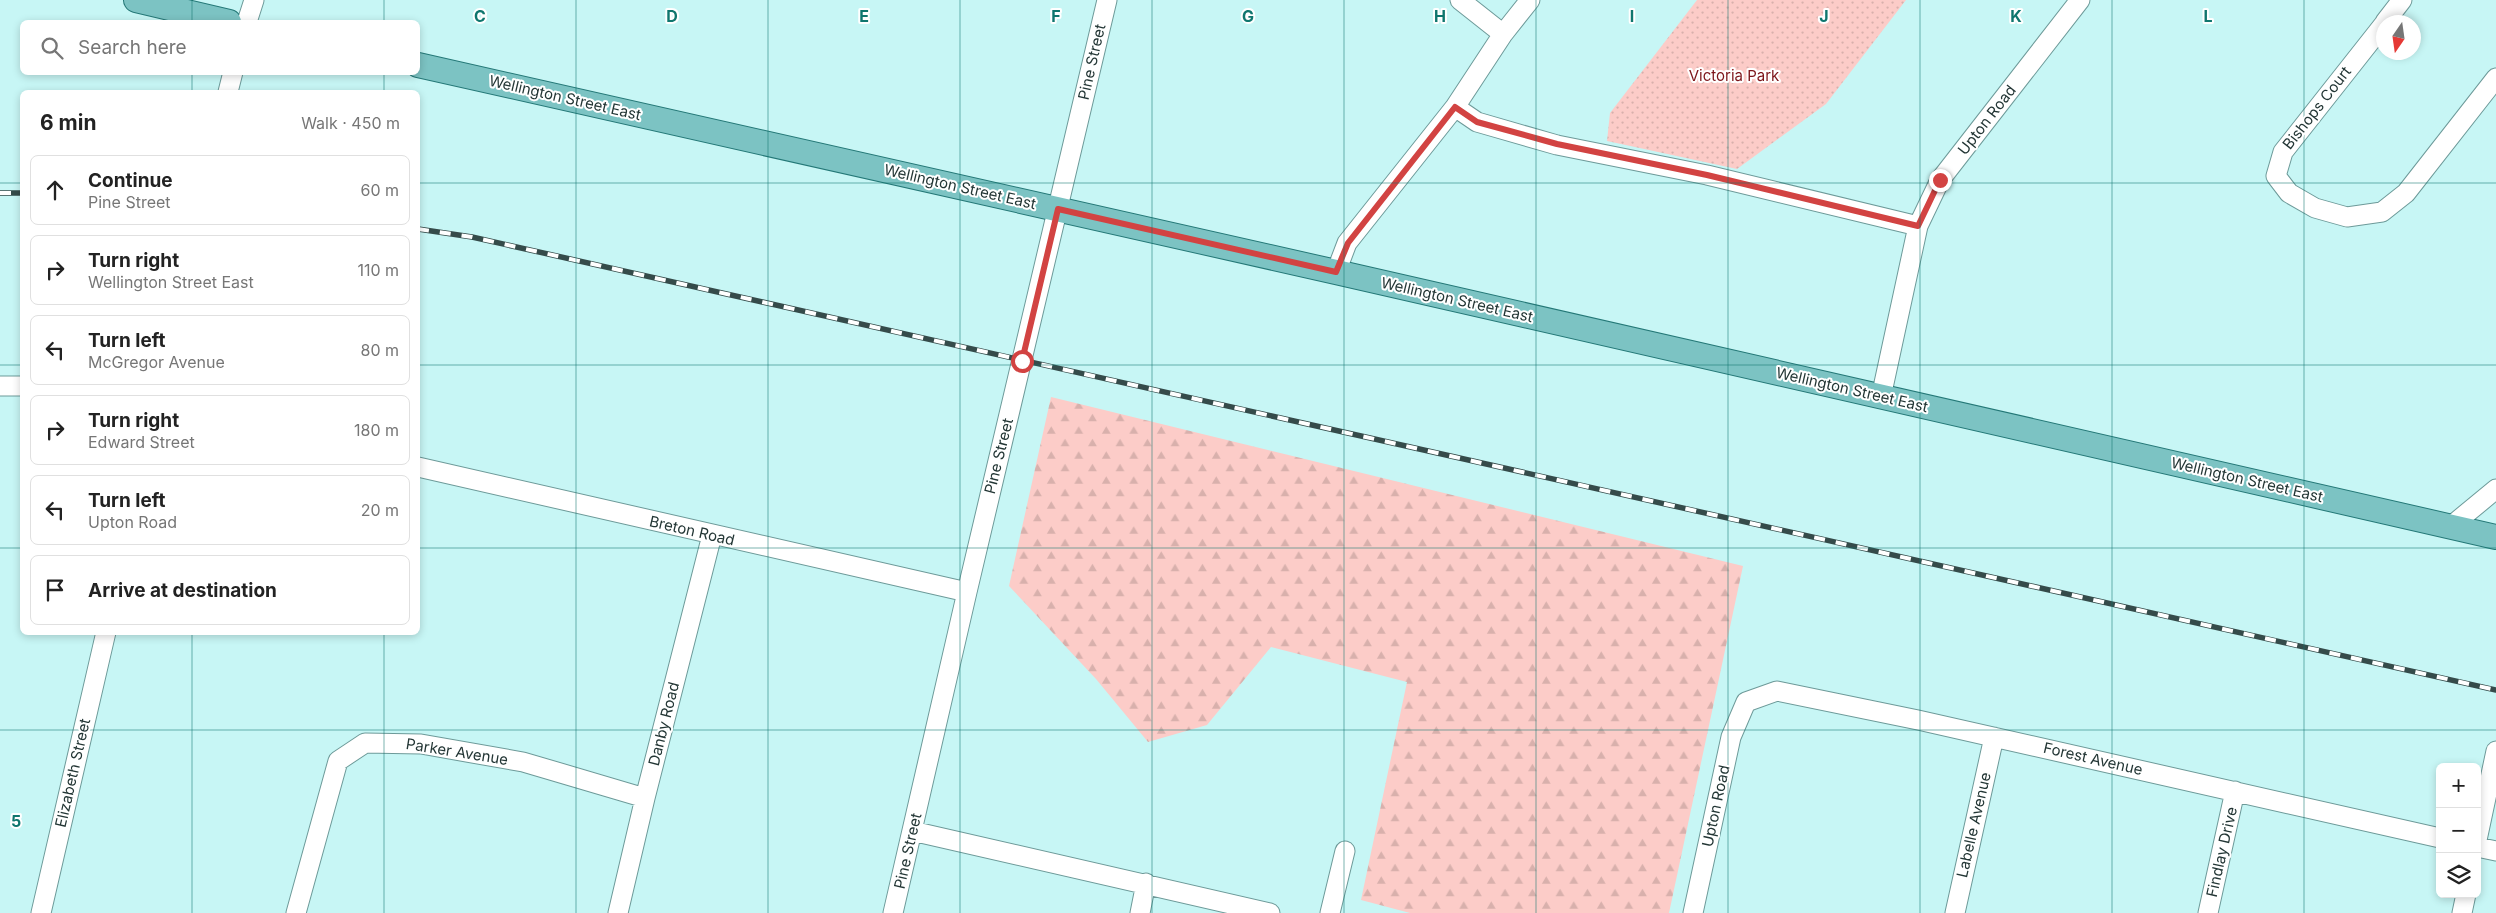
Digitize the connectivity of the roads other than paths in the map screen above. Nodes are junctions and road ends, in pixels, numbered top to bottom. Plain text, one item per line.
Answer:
1 (136, 0) edge
2 (254, 0) edge
3 (1107, 0) edge
4 (1460, 0) edge
5 (1530, 0) edge
6 (2080, 0) edge
7 (2402, 0) edge
8 (2390, 15) edge
9 (221, 20) edge
10 (248, 20) edge
11 (2376, 33) edge
12 (1503, 34) junction
13 (420, 65) edge
14 (232, 75) edge
15 (2496, 78) edge
16 (228, 90) edge
17 (1455, 107) junction
18 (1058, 209) junction
19 (1918, 226) junction
20 (1336, 272) junction
21 (0, 386) edge
22 (20, 386) edge
23 (1882, 397) junction
24 (420, 467) edge
25 (2496, 489) edge
26 (2450, 527) junction
27 (712, 535) junction
28 (2496, 538) edge
29 (966, 592) junction
30 (105, 635) edge
31 (1746, 702) joint
32 (1994, 737) junction
33 (2496, 751) edge
34 (2236, 791) junction
35 (645, 798) junction
36 (2481, 821) edge
37 (912, 831) junction
38 (2436, 837) edge
39 (2481, 848) edge
40 (1345, 851) dead end
41 (2496, 851) edge
42 (1146, 883) junction
43 (2465, 898) edge
44 (41, 913) edge
45 (296, 913) edge
46 (618, 913) edge
47 (893, 913) edge
48 (1140, 913) edge
49 (1270, 913) edge
50 (1330, 913) edge
51 (1693, 913) edge
52 (1955, 913) edge
53 (2208, 913) edge
54 (2462, 913) edge

1 - 9 main road
2 - 10 street
3 - 18 street, Pine Street
4 - 12 street
5 - 12 street
6 - 19 street, Upton Road
7 - 8 street, Bishops Court
11 - 15 street, Bishops Court
12 - 17 street
13 - 18 main road, Wellington Street East
14 - 16 street
17 - 19 street
17 - 20 street
18 - 20 main road, Wellington Street East
18 - 29 street, Pine Street
19 - 23 street, Upton Road
20 - 23 main road, Wellington Street East
21 - 22 street
23 - 26 main road, Wellington Street East
24 - 27 street, Breton Road
25 - 26 street
26 - 28 main road, Wellington Street East
27 - 29 street, Breton Road
27 - 35 street, Danby Road
29 - 37 street, Pine Street
30 - 44 street, Elizabeth Street
31 - 32 street, Forest Avenue
31 - 51 street, Upton Road
32 - 34 street, Forest Avenue
32 - 52 street, Labelle Avenue
33 - 36 street
34 - 38 street, Forest Avenue
34 - 53 street, Findlay Drive
35 - 45 street, Parker Avenue
35 - 46 street, Danby Road
37 - 42 street
37 - 47 street, Pine Street
39 - 41 street
40 - 50 street
42 - 48 street
42 - 49 street
43 - 54 street

